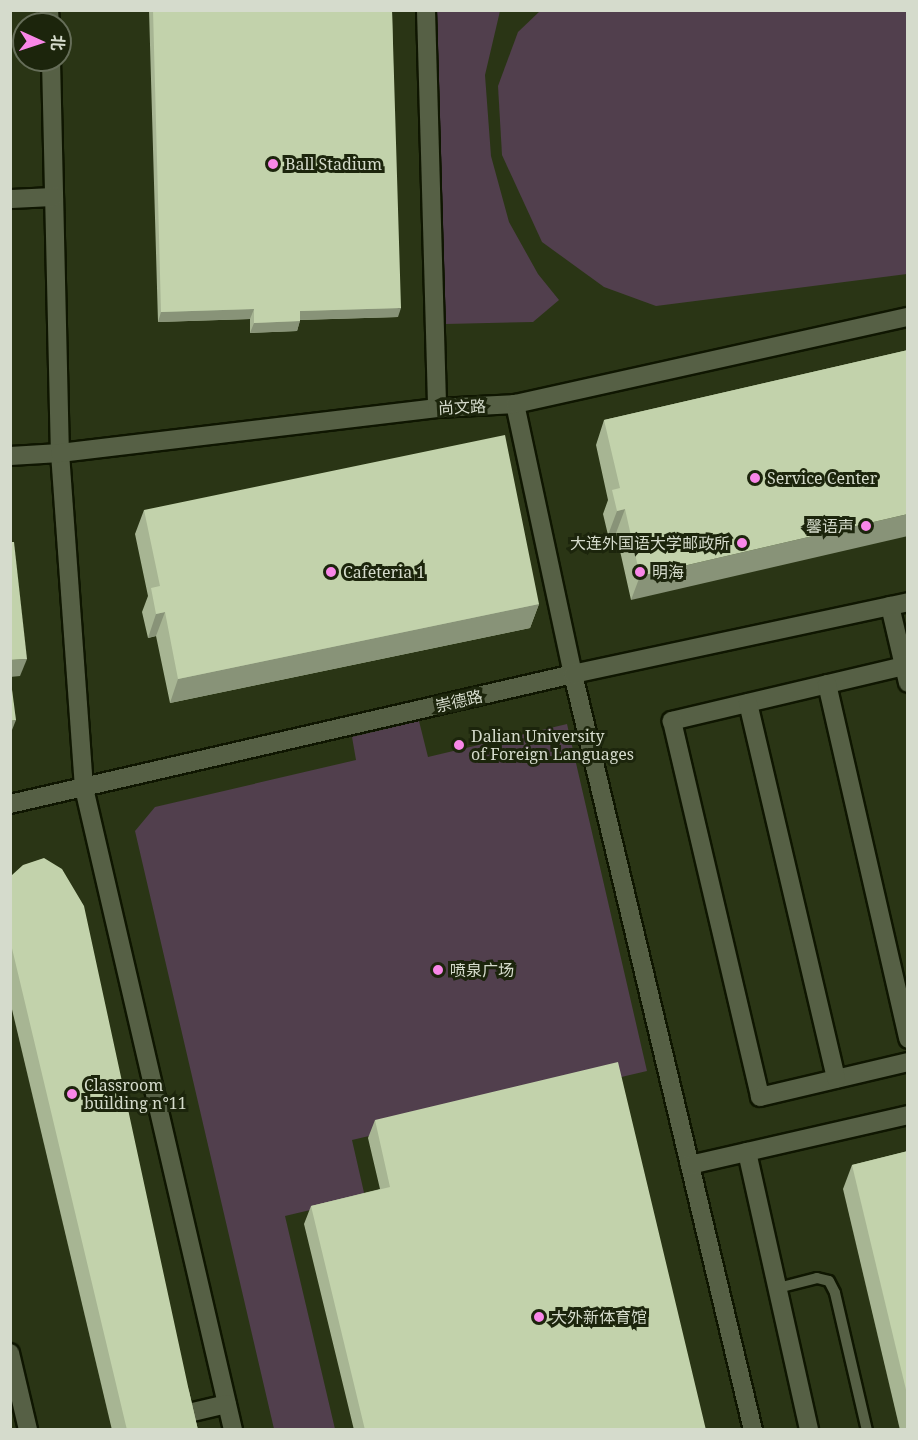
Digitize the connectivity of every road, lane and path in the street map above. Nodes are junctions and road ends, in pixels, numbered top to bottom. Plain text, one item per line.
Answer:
1 (426, 10) edge
2 (51, 72) edge
3 (54, 197) junction
4 (10, 199) edge
5 (908, 317) edge
6 (515, 404) junction
7 (437, 408) junction
8 (60, 453) junction
9 (10, 456) edge
10 (899, 604) edge
11 (906, 671) edge
12 (573, 674) junction
13 (827, 684) junction
14 (748, 703) junction
15 (84, 788) junction
16 (10, 804) edge
17 (908, 1039) edge
18 (908, 1062) edge
19 (836, 1079) junction
20 (908, 1115) edge
21 (747, 1152) junction
22 (690, 1165) junction
23 (778, 1288) junction
24 (10, 1353) edge
25 (227, 1404) junction
26 (180, 1415) edge
27 (28, 1430) edge
28 (233, 1430) edge
29 (753, 1430) edge
30 (809, 1430) edge
31 (867, 1430) edge

1 - 7 street
2 - 3 street
3 - 4 street
3 - 8 street
5 - 6 street, 尚文路
6 - 7 street, 尚文路
6 - 12 street
7 - 8 street, 尚文路
8 - 9 street, 尚文路
8 - 15 street
10 - 11 street
10 - 12 street, 崇德路
11 - 13 street
12 - 15 street, 崇德路
12 - 22 street
13 - 14 street
13 - 17 street
14 - 19 street
14 - 19 street
15 - 16 street, 崇德路
15 - 25 street
18 - 19 street
20 - 21 street
21 - 22 street
21 - 23 street
22 - 29 street
23 - 30 street
23 - 31 lane
24 - 27 street
25 - 26 street
25 - 28 street

